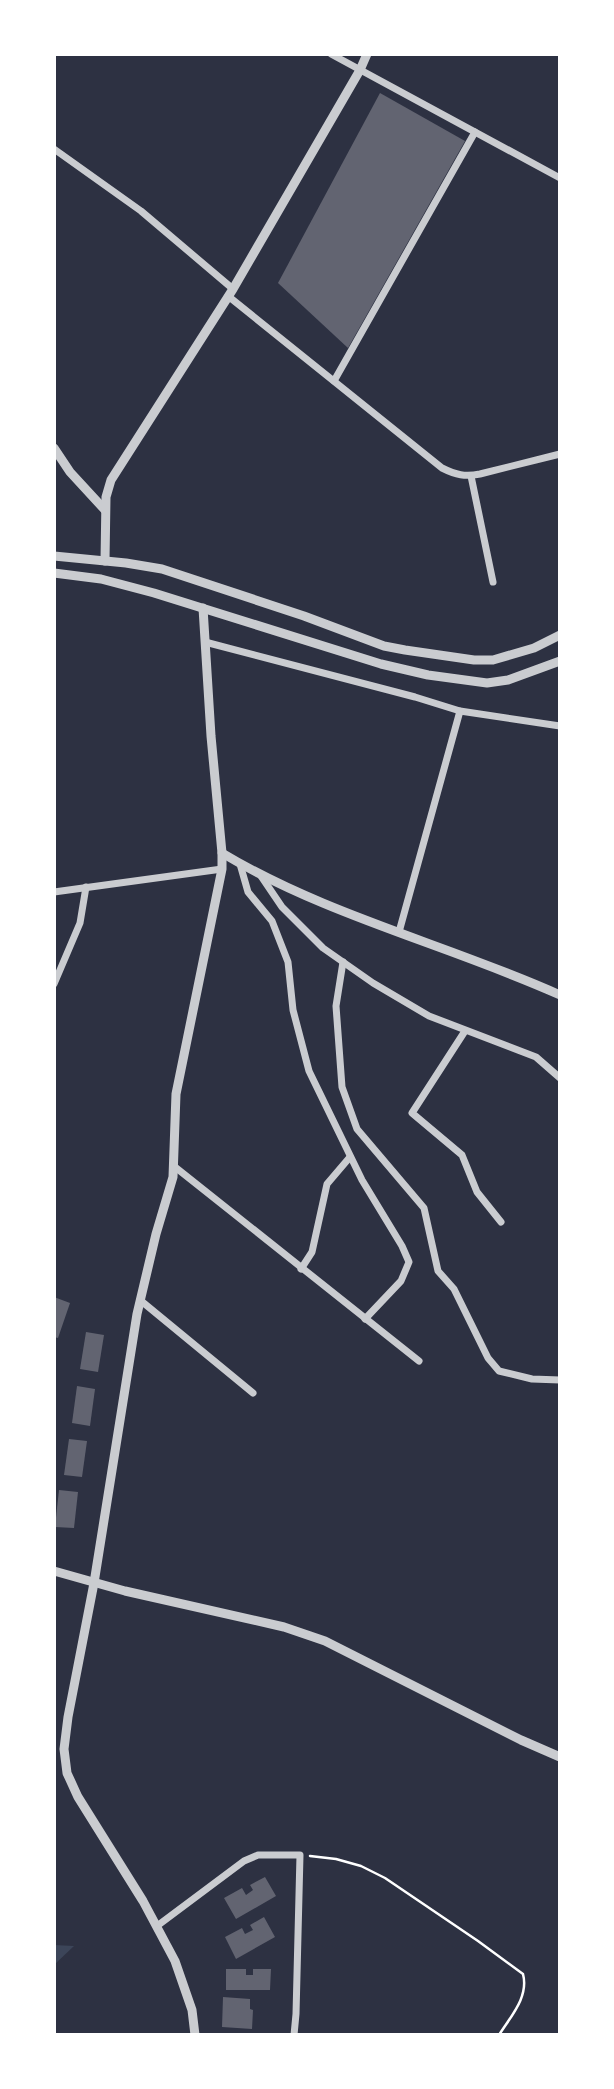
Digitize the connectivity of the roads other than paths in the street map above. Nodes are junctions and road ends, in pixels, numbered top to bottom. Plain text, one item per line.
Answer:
1 (331, 54) edge
2 (368, 54) edge
3 (360, 70) junction
4 (474, 132) junction
5 (54, 149) edge
6 (560, 178) edge
7 (230, 293) junction
8 (334, 381) junction
9 (54, 448) edge
10 (560, 454) edge
11 (471, 476) junction
12 (106, 510) junction
13 (54, 556) edge
14 (105, 561) junction
15 (54, 573) edge
16 (493, 582) dead end
17 (203, 608) junction
18 (560, 635) edge
19 (205, 642) junction
20 (557, 665) edge
21 (460, 711) junction
22 (560, 726) edge
23 (222, 853) junction
24 (240, 864) junction
25 (222, 869) junction
26 (261, 875) junction
27 (86, 887) junction
28 (54, 892) edge
29 (398, 932) junction
30 (343, 962) junction
31 (54, 984) edge
32 (560, 995) edge
33 (465, 1031) junction
34 (560, 1078) edge
35 (350, 1157) junction
36 (175, 1167) junction
37 (501, 1222) dead end
38 (301, 1269) junction
39 (140, 1300) junction
40 (365, 1319) junction
41 (419, 1361) dead end
42 (560, 1380) edge
43 (253, 1393) dead end
44 (54, 1570) edge
45 (94, 1583) junction
46 (560, 1757) edge
47 (157, 1926) junction
48 (195, 2035) edge
49 (294, 2035) edge

1 - 3 street
2 - 3 street
3 - 4 street
3 - 7 street
4 - 6 street
4 - 8 street
5 - 7 street
7 - 8 street
7 - 12 street
8 - 11 street
9 - 12 street
10 - 11 street
11 - 16 street
12 - 14 street
13 - 14 street
14 - 18 street
15 - 17 street
17 - 19 street
17 - 20 street
19 - 21 street
19 - 23 street
21 - 22 street
21 - 29 street
23 - 24 street
23 - 25 street
24 - 26 street
24 - 35 street
25 - 27 street
25 - 36 street
26 - 29 street
26 - 30 street
27 - 28 street
27 - 31 street
29 - 32 street
30 - 33 street
30 - 42 street
33 - 34 street
33 - 37 street
35 - 38 street
35 - 40 street
36 - 38 street
36 - 39 street
38 - 40 street
39 - 43 street
39 - 45 street
40 - 41 street
44 - 45 street
45 - 46 street
45 - 47 street
47 - 48 street
47 - 49 street

